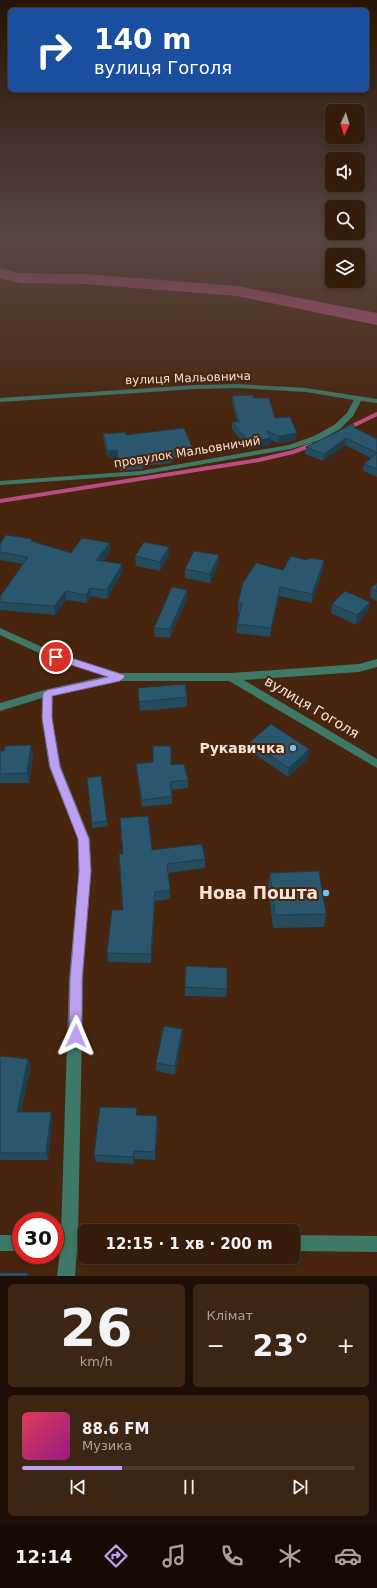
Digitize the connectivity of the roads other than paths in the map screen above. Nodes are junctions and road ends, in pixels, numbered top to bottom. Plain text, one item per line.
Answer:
1 (358, 399) junction
2 (0, 400) edge
3 (377, 401) edge
4 (0, 483) edge
5 (0, 632) edge
6 (377, 663) edge
7 (120, 677) junction
8 (231, 677) junction
9 (48, 693) junction
10 (0, 707) edge
11 (377, 764) edge
12 (0, 1243) edge
13 (12, 1243) edge
14 (70, 1243) edge
15 (300, 1243) edge
16 (377, 1244) edge
17 (66, 1276) edge

1 - 2 street, вулиця Мальовнича
1 - 3 street, вулиця Мальовнича
1 - 4 street, провулок Мальовничий
5 - 7 street
6 - 8 street, вулиця Гоголя
7 - 8 street, вулиця Гоголя
7 - 9 street, вулиця Гоголя
8 - 11 street, вулиця Гоголя
9 - 10 street, вулиця Гоголя
9 - 14 street
12 - 13 street
14 - 17 street
15 - 16 street

